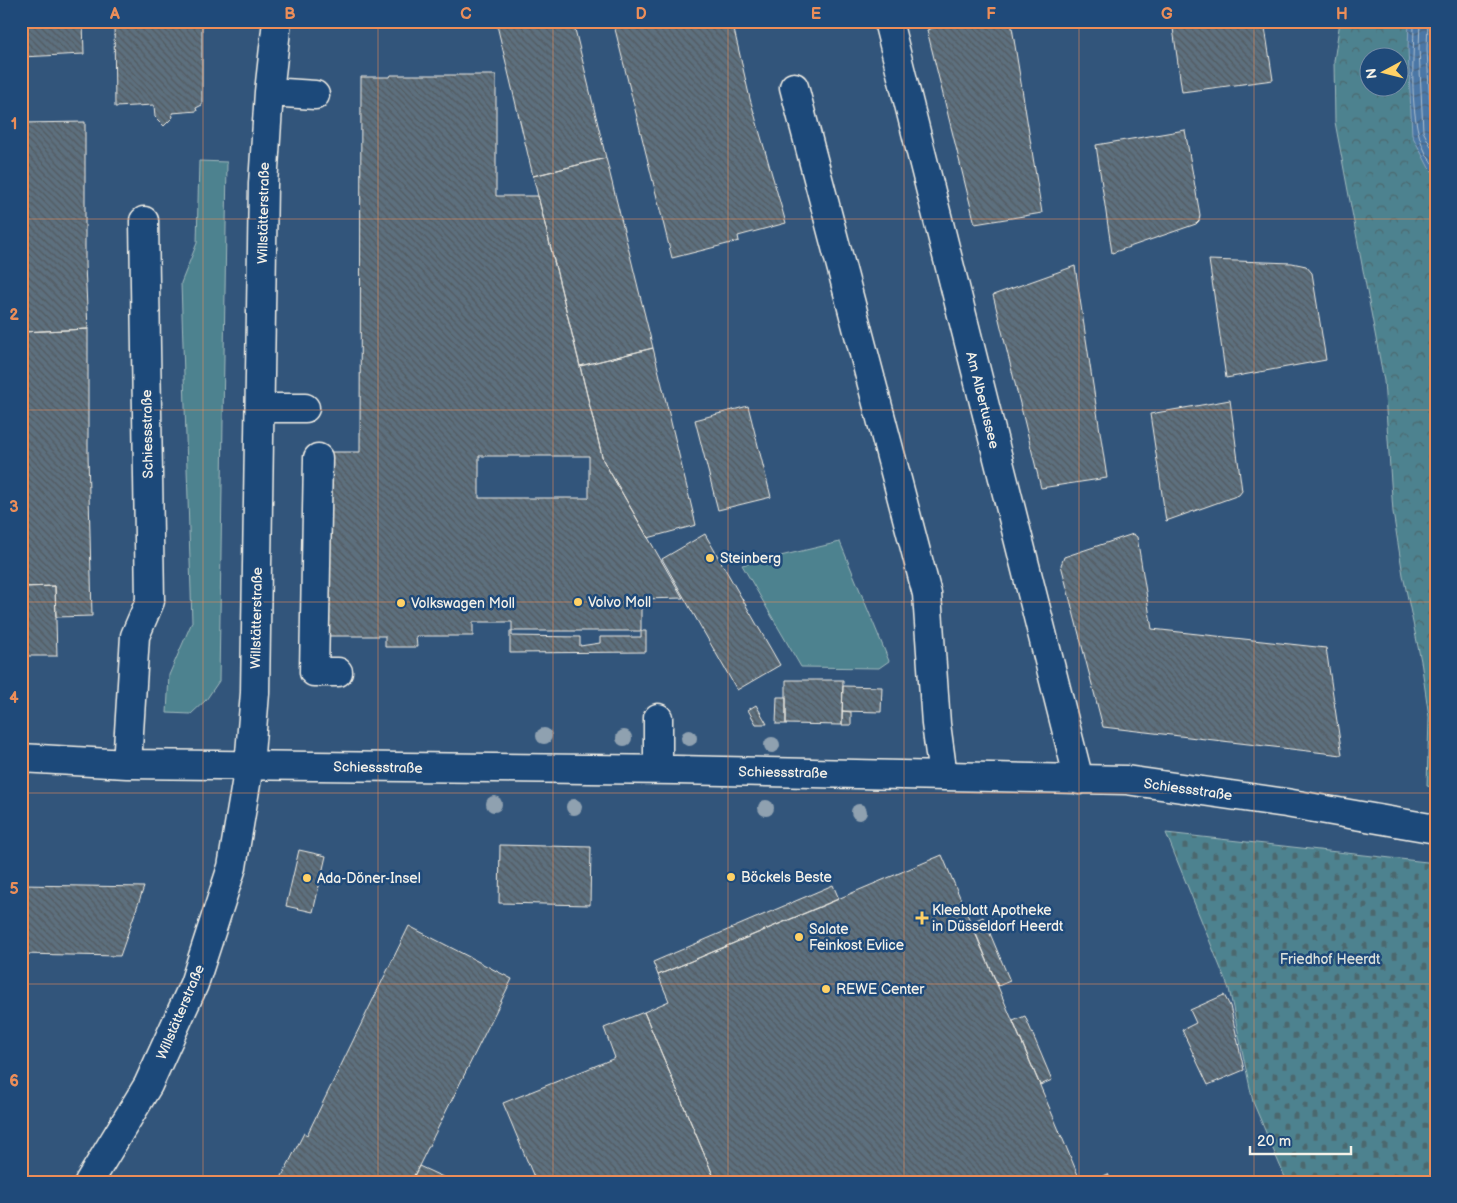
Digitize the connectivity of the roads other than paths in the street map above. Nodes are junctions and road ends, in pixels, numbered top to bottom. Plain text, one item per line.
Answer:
1 (277, 21) edge
2 (888, 21) edge
3 (794, 87) dead end
4 (269, 92) junction
5 (315, 95) dead end
6 (144, 221) dead end
7 (260, 408) junction
8 (305, 408) dead end
9 (318, 458) dead end
10 (338, 672) dead end
11 (658, 718) dead end
12 (21, 758) edge
13 (127, 764) junction
14 (249, 766) junction
15 (658, 770) junction
16 (943, 776) junction
17 (1079, 780) junction
18 (1436, 828) edge
19 (88, 1182) edge

1 - 4 street, Willstätterstraße
2 - 17 street, Am Albertussee
3 - 16 street
4 - 5 street
4 - 7 street, Willstätterstraße
6 - 13 street, Schiessstraße
7 - 8 street
7 - 14 street, Willstätterstraße
9 - 10 street
11 - 15 street
12 - 13 street, Schiessstraße
13 - 14 street, Schiessstraße
14 - 15 street, Schiessstraße
14 - 19 street, Willstätterstraße
15 - 16 street, Schiessstraße
16 - 17 street, Schiessstraße
17 - 18 street, Schiessstraße

